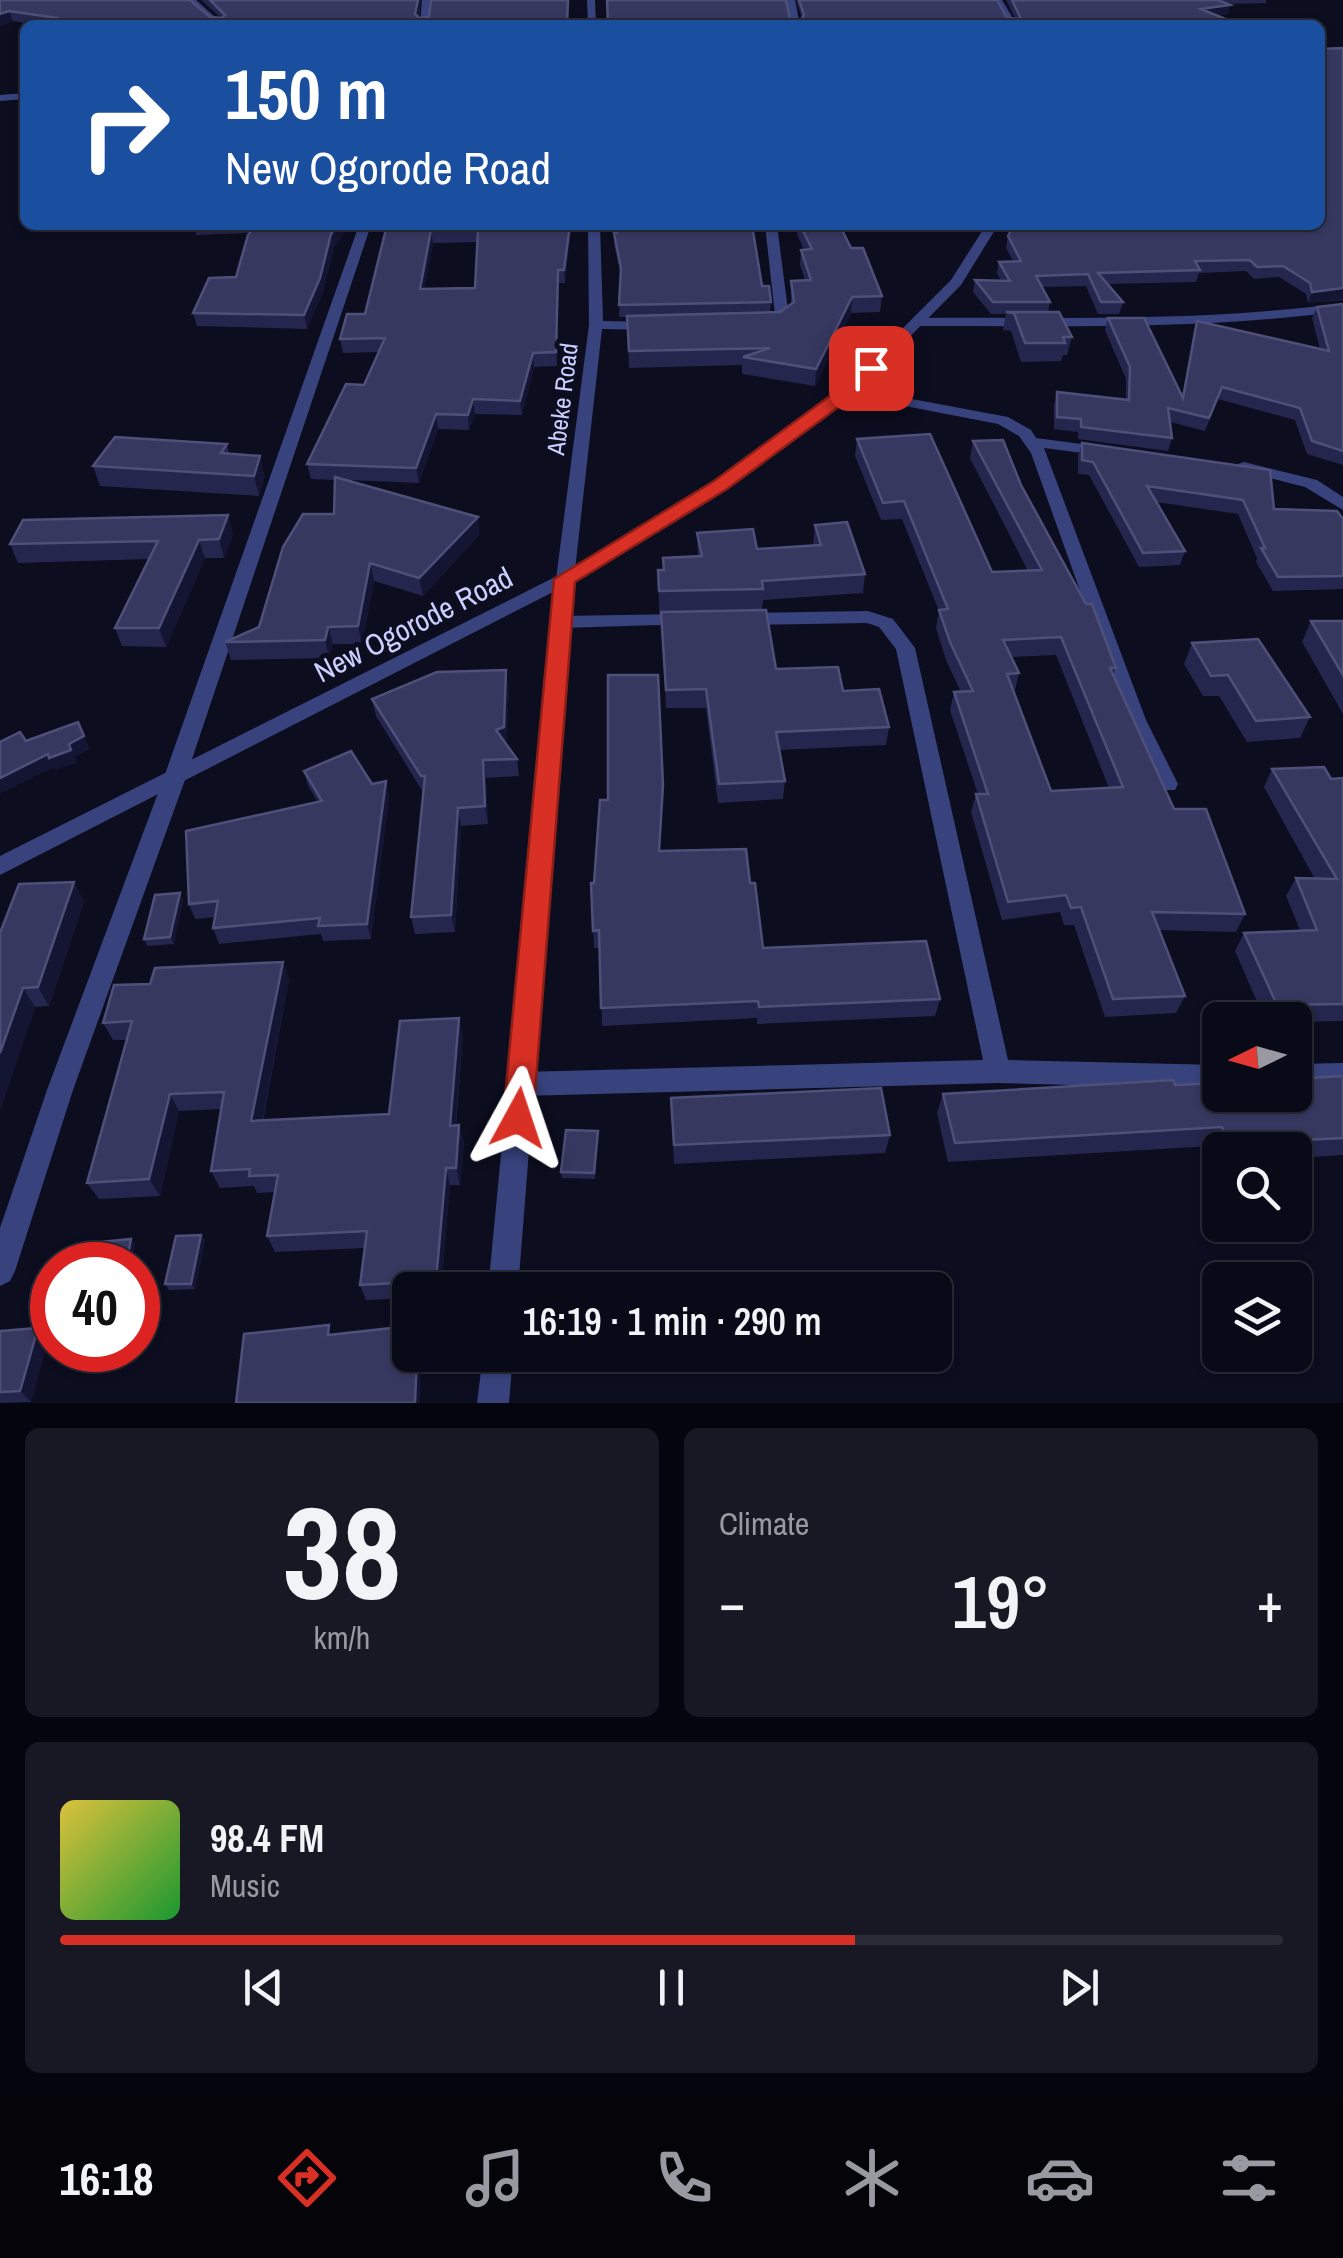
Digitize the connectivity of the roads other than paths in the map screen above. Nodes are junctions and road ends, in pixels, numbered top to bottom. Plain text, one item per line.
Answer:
1 (190, 0) edge
2 (214, 20) edge
3 (364, 230) edge
4 (594, 230) edge
5 (772, 230) edge
6 (989, 230) edge
7 (1343, 306) edge
8 (749, 322) edge
9 (917, 322) junction
10 (596, 325) junction
11 (668, 326) edge
12 (848, 391) junction
13 (1030, 442) junction
14 (1124, 453) edge
15 (1217, 464) edge
16 (1343, 505) edge
17 (564, 579) junction
18 (560, 622) junction
19 (175, 778) junction
20 (1167, 784) edge
21 (0, 866) edge
22 (998, 1071) junction
23 (1343, 1075) edge
24 (1312, 1076) edge
25 (1202, 1077) edge
26 (521, 1084) junction
27 (0, 1271) edge
28 (505, 1272) edge
29 (497, 1372) edge
30 (494, 1403) edge

1 - 2 street
3 - 19 street
4 - 10 street, Abeke Road
5 - 8 street
6 - 9 street, New Ogorode Road
7 - 9 street
9 - 12 street, New Ogorode Road
10 - 11 street
10 - 17 street, Abeke Road
12 - 13 street
12 - 17 street, New Ogorode Road
13 - 14 street
13 - 20 street
15 - 16 street
17 - 18 street, Abeke Road
17 - 19 street, New Ogorode Road
18 - 22 street
18 - 26 street, Abeke Road
19 - 21 street, New Ogorode Road
19 - 27 street
22 - 25 street
22 - 26 street
23 - 24 street
26 - 28 street, Abeke Road
29 - 30 street

